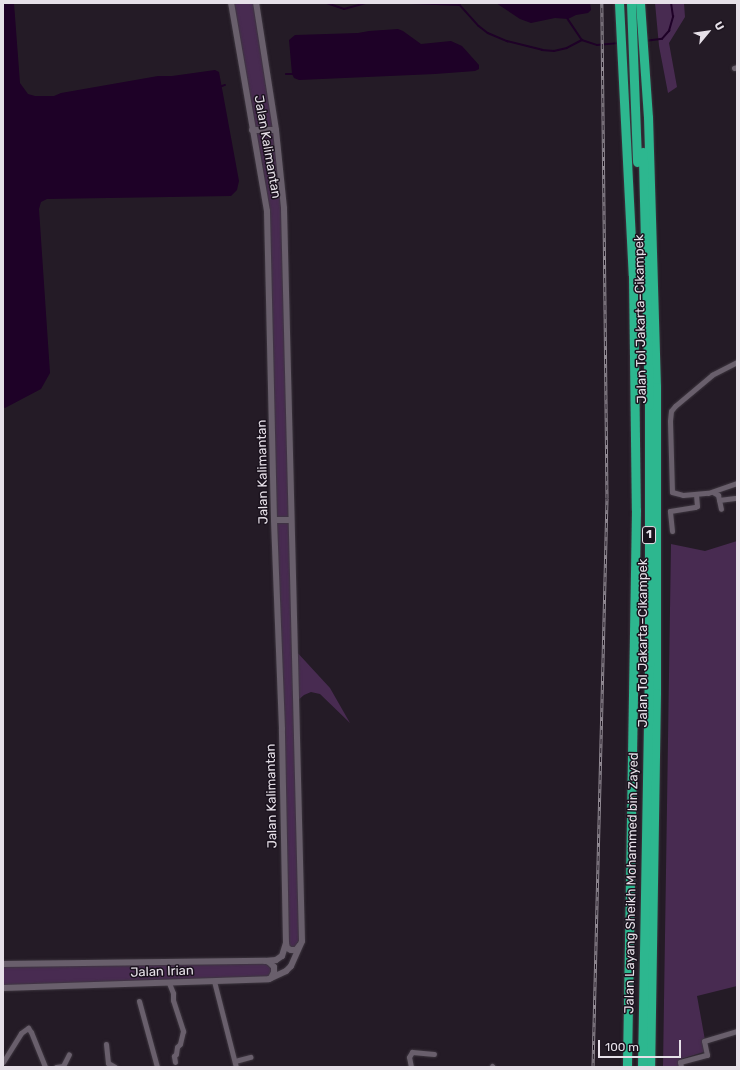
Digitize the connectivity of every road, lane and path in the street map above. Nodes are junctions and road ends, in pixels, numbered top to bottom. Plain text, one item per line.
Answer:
1 (231, 3) edge
2 (256, 3) edge
3 (619, 3) edge
4 (631, 3) edge
5 (635, 3) edge
6 (640, 3) edge
7 (252, 130) junction
8 (276, 130) junction
9 (737, 362) edge
10 (737, 483) edge
11 (713, 492) junction
12 (696, 494) junction
13 (735, 498) dead end
14 (719, 500) junction
15 (721, 509) dead end
16 (274, 520) junction
17 (292, 520) junction
18 (672, 531) dead end
19 (302, 941) junction
20 (286, 943) junction
21 (266, 961) junction
22 (3, 964) edge
23 (270, 978) junction
24 (214, 981) junction
25 (170, 983) junction
26 (3, 988) edge
27 (139, 1001) dead end
28 (737, 1032) edge
29 (106, 1044) dead end
30 (69, 1054) dead end
31 (434, 1054) dead end
32 (250, 1057) dead end
33 (235, 1061) junction
34 (3, 1062) edge
35 (175, 1062) dead end
36 (45, 1067) edge
37 (56, 1067) edge
38 (115, 1067) edge
39 (157, 1067) edge
40 (236, 1067) edge
41 (411, 1067) edge
42 (628, 1067) edge
43 (637, 1067) edge
44 (642, 1067) edge
45 (650, 1067) edge
46 (681, 1067) edge

1 - 7 street, Jalan Kalimantan
2 - 8 street, Jalan Kalimantan
3 - 42 highway, Jalan Tol Jakarta–Cikampek / 1
4 - 43 highway, Jalan Layang Sheikh Mohammed bin Zayed / 1
5 - 44 highway, Jalan Layang Sheikh Mohammed bin Zayed / 1
6 - 45 highway, Jalan Tol Jakarta–Cikampek / 1
7 - 8 street
7 - 16 street, Jalan Kalimantan
8 - 17 street, Jalan Kalimantan
9 - 12 street
10 - 11 street
11 - 12 street
11 - 14 street
12 - 18 street
13 - 14 street
14 - 15 street
16 - 17 street
16 - 20 street, Jalan Kalimantan
17 - 19 street, Jalan Kalimantan
19 - 20 street
19 - 23 street, Jalan Irian
20 - 21 street, Jalan Irian
21 - 22 street, Jalan Irian
21 - 23 street
23 - 24 street, Jalan Irian
24 - 25 street, Jalan Irian
24 - 33 street
25 - 26 street, Jalan Irian
25 - 35 street
27 - 39 street
28 - 46 street
29 - 38 street
30 - 37 street
31 - 41 street
32 - 33 street
33 - 40 street
34 - 36 street

